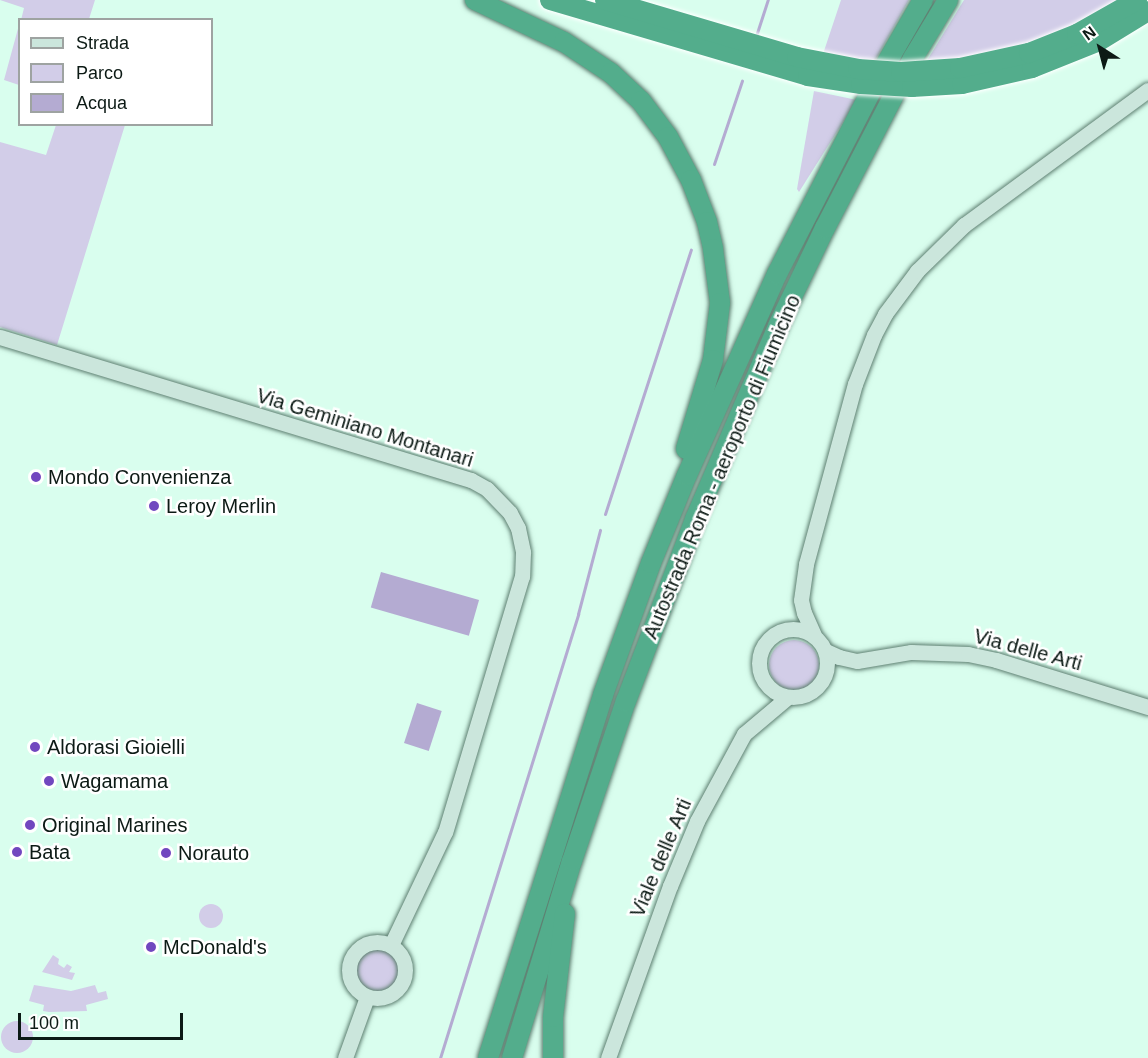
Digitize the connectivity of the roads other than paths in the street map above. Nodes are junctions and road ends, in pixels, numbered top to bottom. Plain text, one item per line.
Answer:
1 (475, 0) edge
2 (550, 0) edge
3 (605, 0) edge
4 (923, 0) edge
5 (948, 0) edge
6 (1137, 0) edge
7 (1148, 11) edge
8 (1148, 90) edge
9 (0, 337) edge
10 (651, 563) junction
11 (814, 635) junction
12 (826, 651) junction
13 (857, 661) junction
14 (822, 681) junction
15 (788, 697) junction
16 (1148, 707) edge
17 (572, 861) junction
18 (391, 945) junction
19 (368, 997) junction
20 (345, 1058) edge
21 (488, 1058) edge
22 (512, 1058) edge
23 (553, 1058) edge
24 (608, 1058) edge

1 - 10 highway
2 - 7 highway, bridge
3 - 6 highway, bridge
4 - 10 highway, Autostrada Roma - aeroporto di Fiumicino
5 - 17 highway, Autostrada Roma - aeroporto di Fiumicino
8 - 11 street
9 - 18 street, Via Geminiano Montanari
10 - 21 highway, Autostrada Roma - aeroporto di Fiumicino
11 - 12 street
11 - 15 street
12 - 13 street, Via delle Arti
12 - 14 street
13 - 14 street, Viale delle Arti
13 - 16 street, Via delle Arti
14 - 15 street, Viale delle Arti
15 - 24 street, Viale delle Arti
17 - 22 highway, Autostrada Roma - aeroporto di Fiumicino
17 - 23 highway
18 - 19 street
18 - 19 street
19 - 20 street

